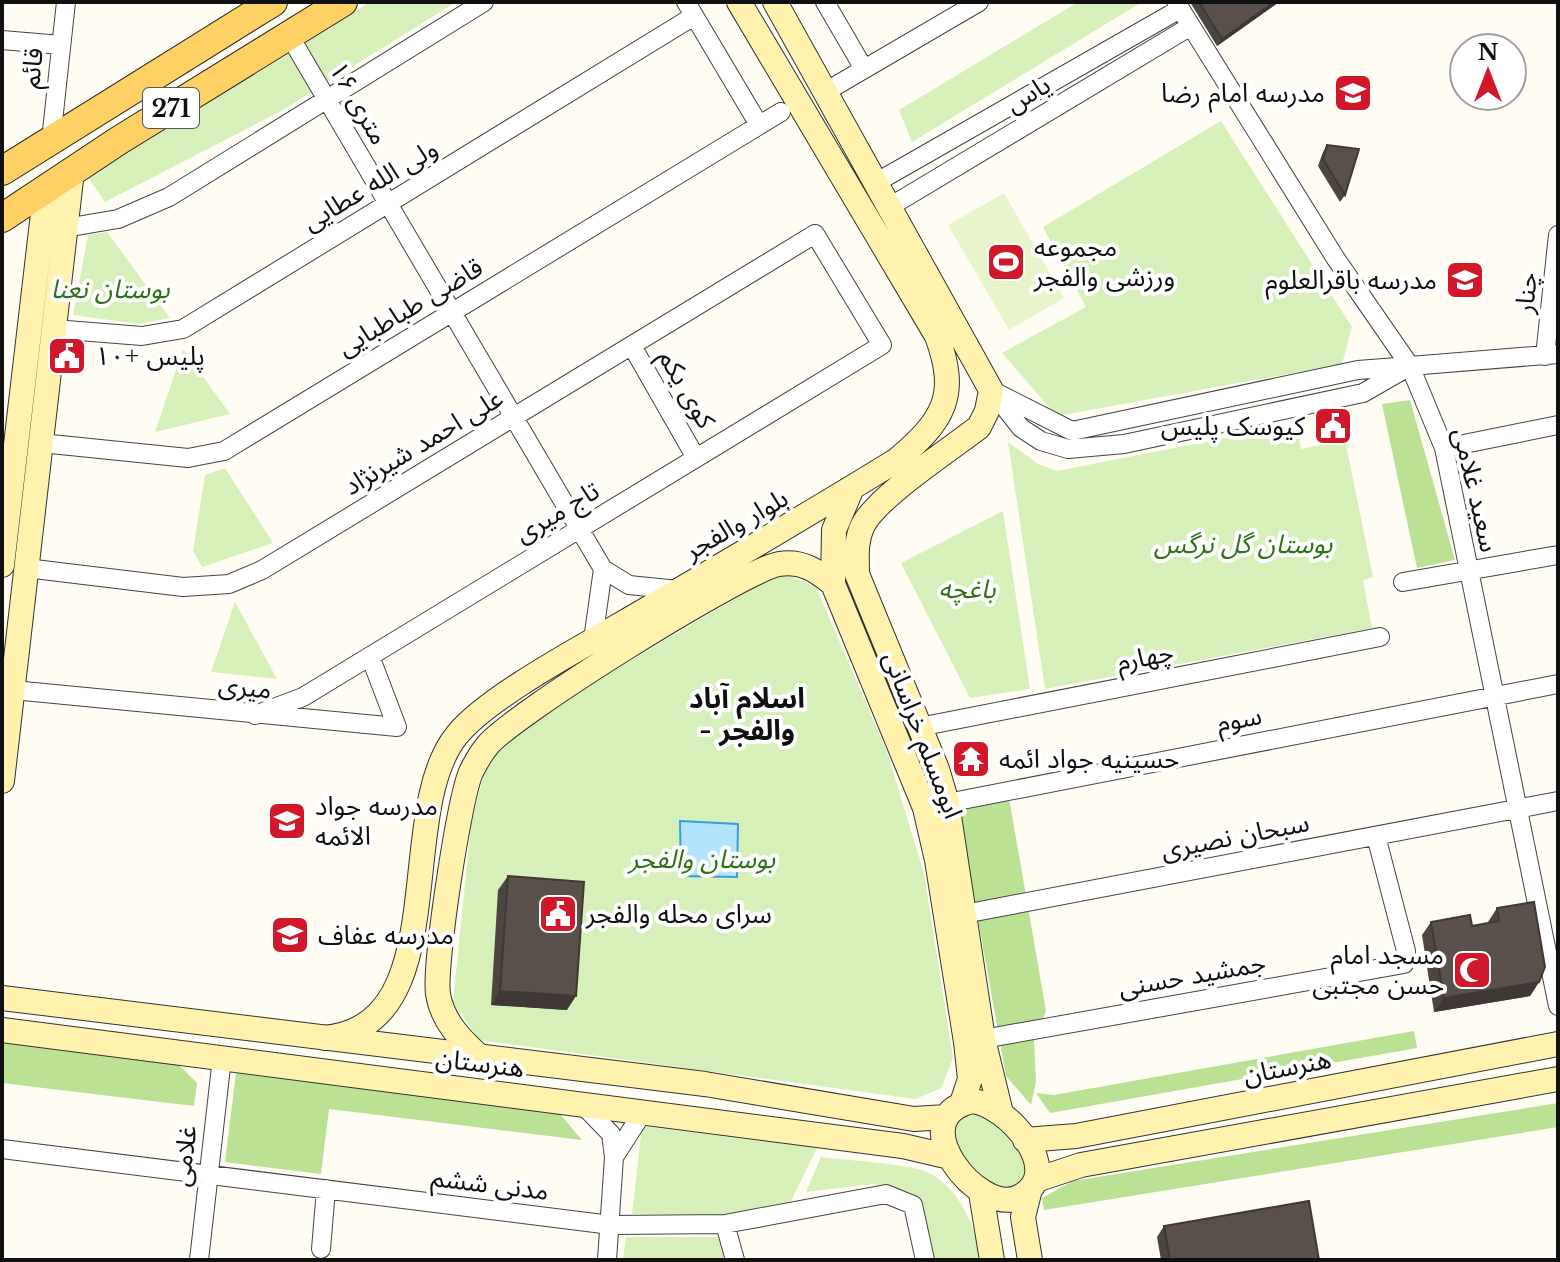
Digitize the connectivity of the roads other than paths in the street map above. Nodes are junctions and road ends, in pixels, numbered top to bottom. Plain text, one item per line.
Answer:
1 (66, 2) edge
2 (273, 2) edge
3 (343, 2) edge
4 (484, 2) edge
5 (739, 2) edge
6 (775, 2) edge
7 (825, 2) edge
8 (979, 2) edge
9 (1178, 5) edge
10 (690, 9) edge
11 (1191, 26) junction
12 (289, 35) junction
13 (2, 40) edge
14 (61, 45) junction
15 (864, 69) junction
16 (825, 92) junction
17 (326, 99) junction
18 (781, 112) dead end
19 (759, 125) junction
20 (51, 140) junction
21 (2, 171) edge
22 (72, 171) junction
23 (877, 182) junction
24 (46, 188) junction
25 (853, 195) junction
26 (388, 204) junction
27 (891, 206) junction
28 (2, 218) edge
29 (868, 220) junction
30 (65, 228) junction
31 (1558, 235) edge
32 (452, 312) junction
33 (54, 329) junction
34 (882, 345) joint
35 (632, 346) junction
36 (1552, 355) edge
37 (1410, 366) junction
38 (991, 390) junction
39 (11, 404) edge
40 (514, 417) junction
41 (1558, 425) edge
42 (41, 443) junction
43 (1444, 448) junction
44 (696, 458) junction
45 (852, 488) junction
46 (4, 526) edge
47 (580, 529) junction
48 (1558, 555) edge
49 (2, 565) edge
50 (26, 568) junction
51 (603, 569) junction
52 (1468, 572) junction
53 (1403, 582) dead end
54 (833, 584) junction
55 (678, 590) junction
56 (1380, 637) dead end
57 (593, 640) junction
58 (370, 656) junction
59 (1558, 684) edge
60 (13, 690) junction
61 (1493, 697) junction
62 (255, 715) junction
63 (919, 727) junction
64 (2, 781) edge
65 (1558, 801) edge
66 (947, 803) junction
67 (1517, 809) junction
68 (1376, 836) junction
69 (964, 914) junction
70 (1550, 931) edge
71 (2, 998) edge
72 (1558, 1006) edge
73 (2, 1030) edge
74 (324, 1038) junction
75 (983, 1039) junction
76 (1558, 1044) edge
77 (222, 1058) junction
78 (481, 1058) junction
79 (1558, 1079) edge
80 (582, 1104) junction
81 (954, 1110) junction
82 (643, 1112) junction
83 (1001, 1113) junction
84 (1025, 1140) junction
85 (2, 1149) edge
86 (614, 1157) junction
87 (950, 1157) junction
88 (208, 1175) junction
89 (1033, 1184) junction
90 (326, 1189) junction
91 (981, 1193) junction
92 (725, 1224) junction
93 (611, 1225) junction
94 (321, 1249) dead end
95 (199, 1260) edge
96 (607, 1260) edge
97 (735, 1260) edge
98 (925, 1260) edge
99 (992, 1260) edge
100 (1030, 1260) edge

1 - 14 street, قائم
2 - 20 main road, 271
3 - 12 main road, 271
4 - 17 street
5 - 25 main road, بلوار والفجر
6 - 16 main road
7 - 15 street
8 - 15 street
9 - 11 street, سعید غلامی
9 - 23 street, یاس
10 - 19 street
10 - 26 street, ولی الله عطایی
11 - 27 street, یاس
11 - 37 street, سعید غلامی
12 - 17 street, ۱۶ متری
12 - 22 main road, 271
13 - 14 street
14 - 20 street, قائم
15 - 16 street
16 - 23 main road
17 - 26 street, ۱۶ متری
17 - 30 street
18 - 19 street, قاضی طباطبایی
19 - 32 street, قاضی طباطبایی
20 - 21 main road, 271
20 - 22 main road
20 - 24 main road
22 - 24 main road, 271
22 - 30 main road
23 - 25 main road
23 - 27 main road
24 - 28 main road, 271
24 - 39 main road
25 - 29 main road, بلوار والفجر
26 - 32 street, ۱۶ متری
26 - 33 street, ولی الله عطایی
27 - 29 main road
27 - 38 main road
29 - 45 main road, بلوار والفجر
30 - 33 main road
31 - 36 street, چنار
32 - 40 street, ۱۶ متری
32 - 42 street, قاضی طباطبایی
33 - 42 main road
34 - 35 street, علی احمد شیرنژاد
34 - 44 street, تاج میری
35 - 40 street, علی احمد شیرنژاد
35 - 44 street, کوی یکم
36 - 37 street
37 - 38 street
37 - 43 street, سعید غلامی
38 - 63 main road, ابومسلم خراسانی
39 - 46 main road
40 - 47 street, ۱۶ متری
40 - 50 street, علی احمد شیرنژاد
41 - 43 street
42 - 50 main road
43 - 52 street, سعید غلامی
44 - 47 street, تاج میری
45 - 54 main road, ابومسلم خراسانی
45 - 55 main road, بلوار والفجر
46 - 49 main road
47 - 51 street, ۱۶ متری
47 - 58 street, تاج میری
48 - 52 street
50 - 60 main road
51 - 55 street
51 - 57 street
52 - 53 street
52 - 61 street, سعید غلامی
54 - 78 main road, بلوار والفجر
54 - 81 main road, ابومسلم خراسانی
55 - 57 main road, بلوار والفجر
56 - 63 street, چهارم
57 - 74 main road, بلوار والفجر
58 - 62 street, تاج میری
58 - 62 street, میری
59 - 61 street, سوم
60 - 62 street, میری
60 - 64 main road
61 - 66 street, سوم
61 - 67 street, سعید غلامی
63 - 66 main road, ابومسلم خراسانی
65 - 67 street, سبحان نصیری
66 - 69 main road, ابومسلم خراسانی
67 - 68 street, سبحان نصیری
67 - 70 street, سعید غلامی
68 - 69 street, سبحان نصیری
68 - 75 street, جمشید حسنی
69 - 75 main road, ابومسلم خراسانی
70 - 72 street, سعید غلامی
71 - 74 main road, هنرستان
73 - 77 main road, هنرستان
74 - 78 main road, هنرستان
75 - 83 main road, ابومسلم خراسانی
76 - 84 main road, هنرستان
77 - 80 main road, هنرستان
77 - 88 street, غلامی
78 - 81 main road, هنرستان
79 - 89 main road
80 - 82 main road, هنرستان
80 - 86 street
81 - 83 main road
81 - 87 main road
82 - 86 street
82 - 87 main road, هنرستان
83 - 84 main road
84 - 89 main road
85 - 88 street, مدنی ششم
86 - 93 street
87 - 91 main road
88 - 90 street, مدنی ششم
88 - 95 street, غلامی
89 - 91 main road
89 - 100 main road
90 - 93 street, مدنی ششم
90 - 94 street
91 - 99 main road
92 - 93 street, مدنی ششم
92 - 97 street
92 - 98 street, مدنی ششم
93 - 96 street

